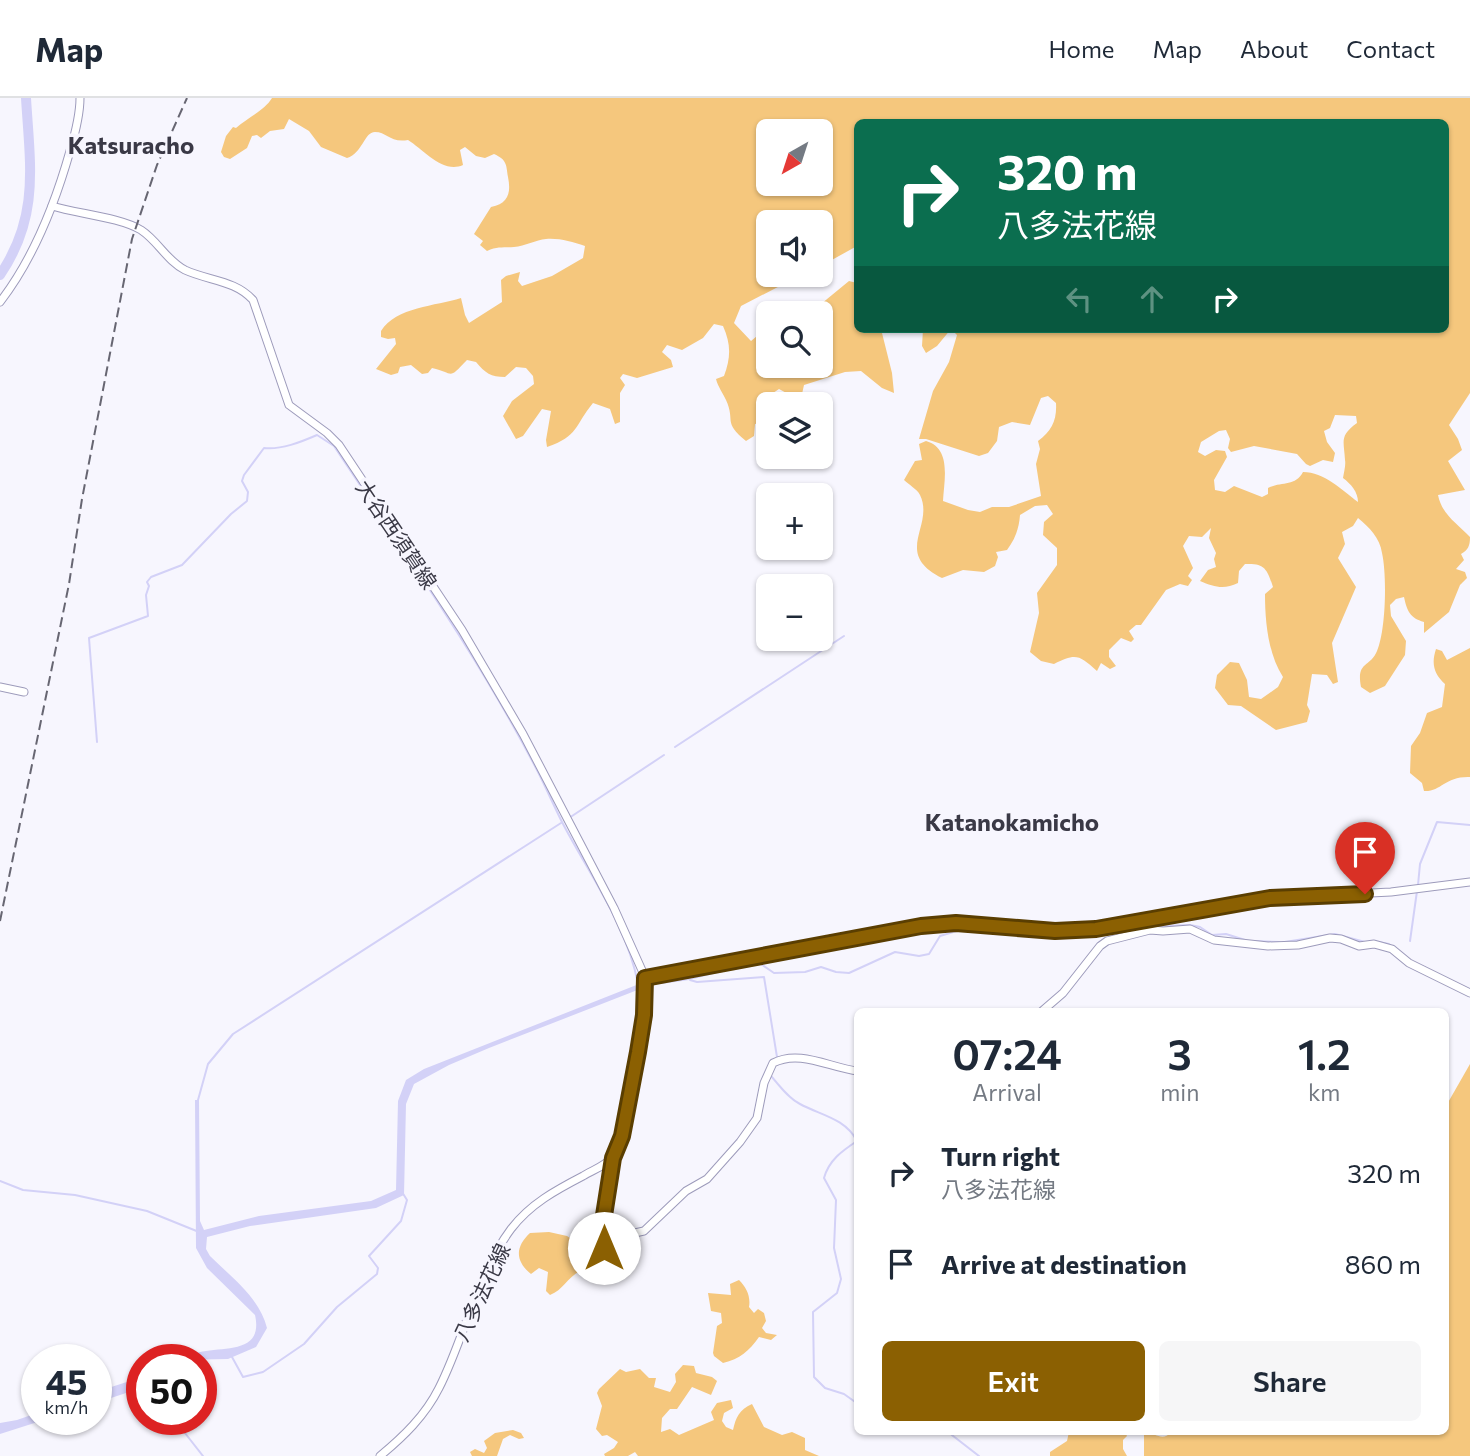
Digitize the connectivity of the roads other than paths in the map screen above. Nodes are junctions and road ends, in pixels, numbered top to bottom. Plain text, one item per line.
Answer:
1 (80, 98) edge
2 (52, 206) junction
3 (0, 302) edge
4 (0, 687) edge
5 (24, 692) dead end
6 (1470, 882) edge
7 (1106, 935) junction
8 (645, 978) junction
9 (1470, 993) edge
10 (1046, 1008) edge
11 (854, 1070) edge
12 (613, 1158) junction
13 (380, 1456) edge

1 - 2 main road
2 - 3 main road
2 - 8 main road, 大谷西須賀線
4 - 5 main road
6 - 7 main road
7 - 8 main road
7 - 9 main road
7 - 10 main road
8 - 12 main road
11 - 12 main road
12 - 13 main road, 八多法花線

